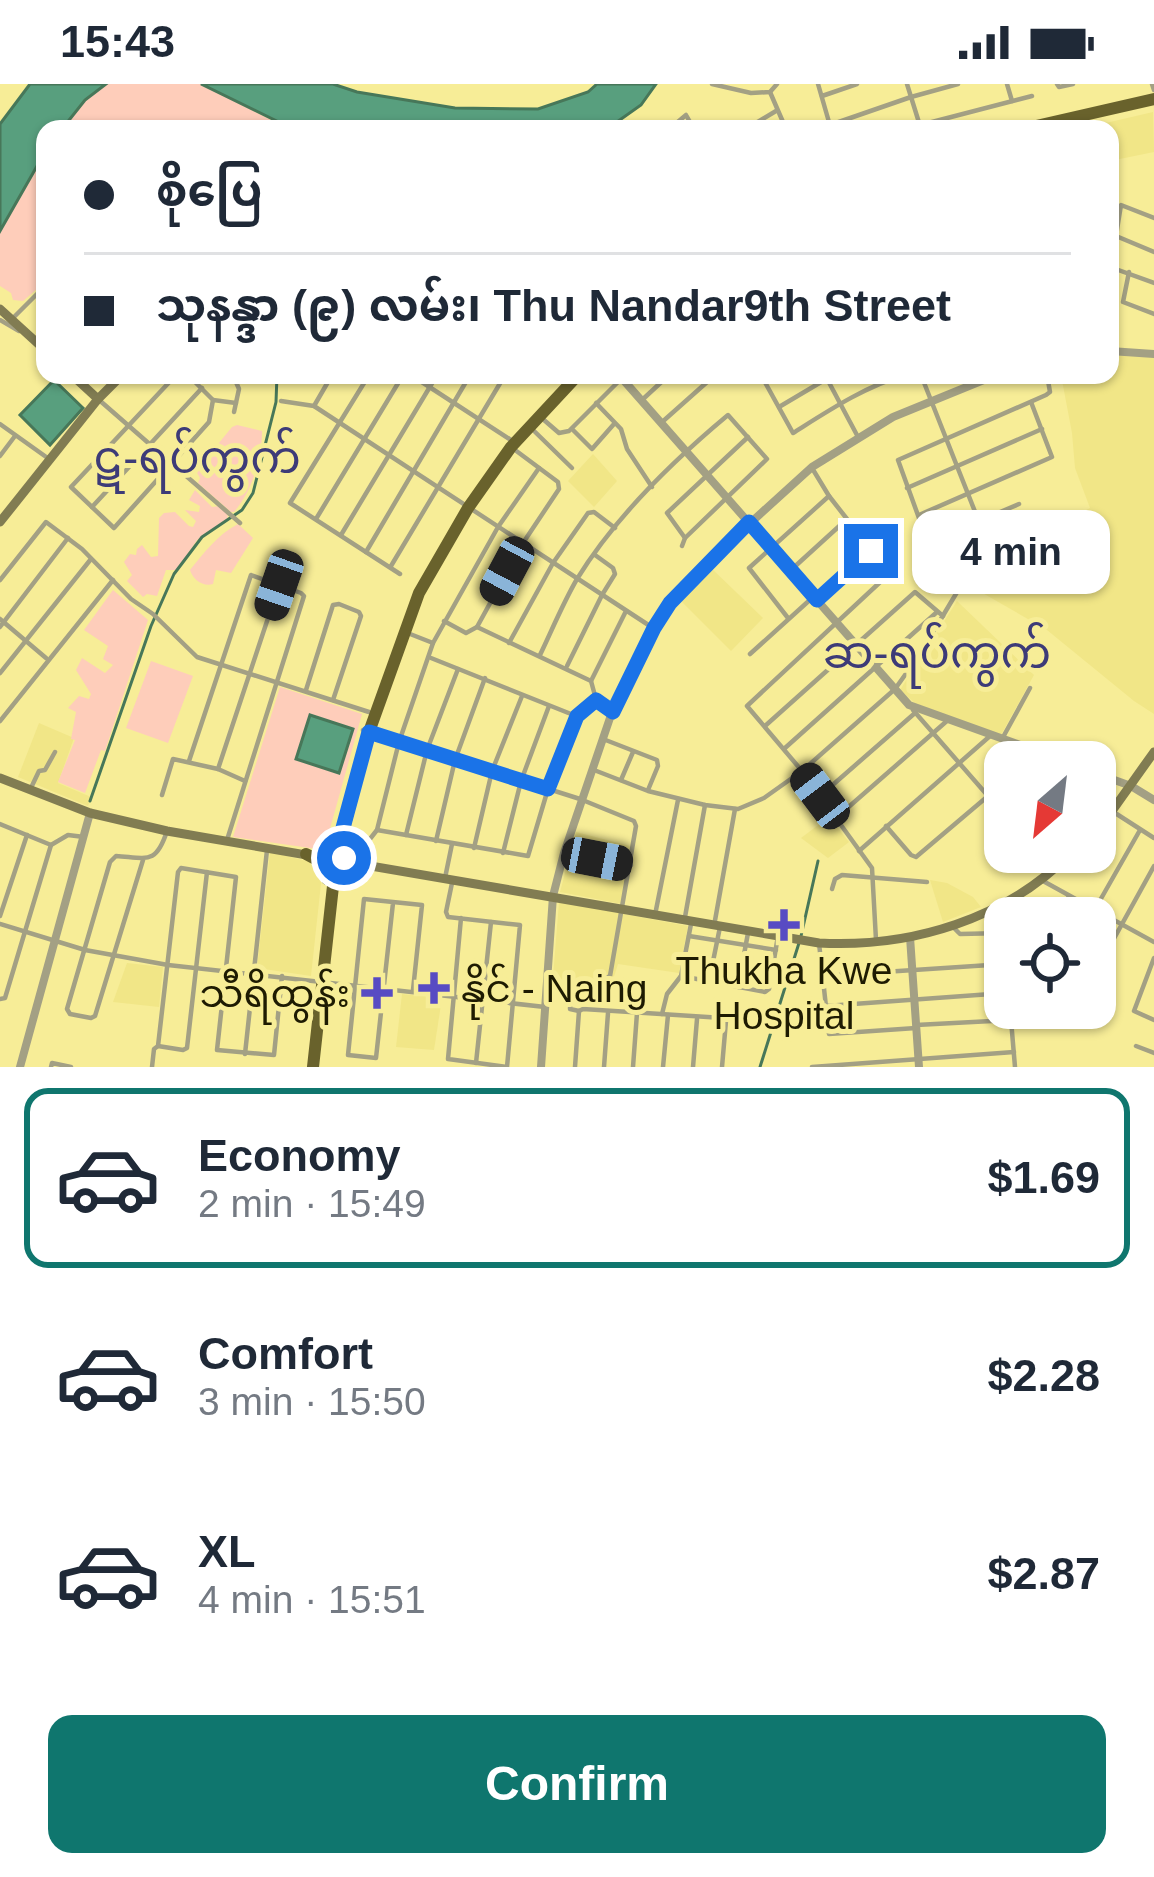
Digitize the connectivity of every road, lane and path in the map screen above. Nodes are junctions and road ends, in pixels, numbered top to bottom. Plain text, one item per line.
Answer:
1 (712, 84) edge
2 (777, 84) edge
3 (818, 84) edge
4 (857, 84) edge
5 (907, 84) edge
6 (958, 84) edge
7 (1007, 84) edge
8 (1073, 84) edge
9 (1058, 86) edge
10 (770, 92) junction
11 (1154, 94) edge
12 (821, 96) junction
13 (1032, 96) dead end
14 (911, 97) junction
15 (1012, 100) junction
16 (776, 111) junction
17 (761, 120) edge
18 (781, 120) edge
19 (828, 120) edge
20 (849, 120) edge
21 (918, 120) edge
22 (941, 120) edge
23 (1070, 120) edge
24 (1119, 218) edge
25 (1154, 218) edge
26 (1119, 237) edge
27 (1154, 252) edge
28 (1119, 269) edge
29 (1129, 272) junction
30 (1154, 283) edge
31 (36, 295) edge
32 (0, 309) edge
33 (1154, 314) edge
34 (7, 319) edge
35 (36, 342) edge
36 (1119, 352) edge
37 (1154, 354) edge
38 (82, 384) edge
39 (113, 384) edge
40 (168, 384) edge
41 (198, 384) edge
42 (237, 384) edge
43 (327, 384) edge
44 (364, 384) edge
45 (401, 384) edge
46 (424, 384) edge
47 (432, 384) edge
48 (465, 384) edge
49 (500, 384) edge
50 (566, 384) edge
51 (567, 384) edge
52 (621, 384) edge
53 (628, 384) edge
54 (659, 384) edge
55 (703, 384) edge
56 (766, 384) edge
57 (815, 384) edge
58 (832, 384) edge
59 (874, 384) edge
60 (925, 384) edge
61 (973, 384) edge
62 (1049, 384) edge
63 (430, 387) junction
64 (202, 388) junction
65 (98, 399) junction
66 (213, 400) junction
67 (642, 400) junction
68 (931, 400) junction
69 (281, 401) dead end
70 (1031, 402) junction
71 (236, 403) junction
72 (454, 403) junction
73 (596, 403) junction
74 (841, 404) junction
75 (314, 406) junction
76 (779, 407) junction
77 (234, 412) dead end
78 (540, 416) junction
79 (480, 420) junction
80 (340, 423) junction
81 (662, 423) junction
82 (0, 424) edge
83 (614, 424) junction
84 (129, 426) junction
85 (530, 428) junction
86 (572, 429) junction
87 (1042, 429) junction
88 (16, 435) junction
89 (748, 437) junction
90 (858, 437) junction
91 (946, 438) junction
92 (365, 439) junction
93 (511, 444) junction
94 (151, 445) junction
95 (687, 452) junction
96 (0, 456) edge
97 (390, 456) junction
98 (49, 459) junction
99 (172, 464) junction
100 (957, 464) junction
101 (812, 466) junction
102 (539, 468) junction
103 (572, 468) dead end
104 (415, 472) junction
105 (707, 475) junction
106 (656, 483) junction
107 (439, 488) junction
108 (907, 488) junction
109 (969, 492) junction
110 (829, 496) junction
111 (727, 497) junction
112 (1019, 504) dead end
113 (466, 506) junction
114 (92, 507) junction
115 (917, 515) junction
116 (316, 519) junction
117 (980, 519) junction
118 (0, 522) edge
119 (749, 522) junction
120 (240, 523) dead end
121 (498, 527) junction
122 (615, 528) junction
123 (340, 536) junction
124 (68, 538) junction
125 (685, 538) junction
126 (523, 543) junction
127 (682, 546) dead end
128 (771, 548) junction
129 (366, 552) junction
130 (595, 555) junction
131 (91, 559) junction
132 (553, 563) junction
133 (389, 567) junction
134 (791, 570) junction
135 (400, 574) dead end
136 (113, 579) junction
137 (577, 579) junction
138 (0, 580) edge
139 (279, 585) junction
140 (602, 595) junction
141 (816, 598) junction
142 (626, 610) junction
143 (940, 614) junction
144 (788, 618) junction
145 (444, 621) junction
146 (1, 623) edge
147 (837, 623) junction
148 (477, 628) junction
149 (654, 628) junction
150 (405, 632) junction
151 (26, 641) junction
152 (433, 643) junction
153 (509, 643) junction
154 (856, 645) junction
155 (750, 654) dead end
156 (540, 655) junction
157 (430, 658) junction
158 (47, 660) junction
159 (220, 664) junction
160 (566, 668) junction
161 (876, 668) junction
162 (458, 669) junction
163 (0, 673) edge
164 (248, 673) junction
165 (485, 678) junction
166 (591, 681) junction
167 (278, 682) junction
168 (1030, 688) dead end
169 (895, 689) junction
170 (305, 691) junction
171 (522, 696) junction
172 (332, 700) junction
173 (596, 700) junction
174 (549, 706) junction
175 (912, 709) junction
176 (369, 712) junction
177 (613, 712) junction
178 (577, 716) junction
179 (948, 720) junction
180 (0, 721) edge
181 (765, 726) junction
182 (366, 731) junction
183 (934, 734) junction
184 (990, 735) junction
185 (602, 739) junction
186 (1002, 739) junction
187 (1008, 741) edge
188 (399, 742) junction
189 (784, 749) junction
190 (427, 751) junction
191 (634, 751) junction
192 (55, 752) dead end
193 (1154, 752) edge
194 (455, 760) junction
195 (190, 761) junction
196 (960, 762) junction
197 (218, 769) junction
198 (591, 769) junction
199 (492, 771) junction
200 (802, 772) junction
201 (0, 778) edge
202 (621, 780) junction
203 (1116, 780) edge
204 (245, 781) junction
205 (521, 781) junction
206 (1131, 786) junction
207 (548, 789) junction
208 (30, 790) junction
209 (648, 791) junction
210 (984, 791) edge
211 (162, 795) dead end
212 (820, 796) junction
213 (580, 799) junction
214 (984, 799) edge
215 (678, 800) junction
216 (1154, 800) edge
217 (705, 805) junction
218 (1116, 806) edge
219 (735, 809) junction
220 (90, 813) junction
221 (1116, 814) edge
222 (836, 818) junction
223 (0, 824) edge
224 (886, 826) junction
225 (377, 830) junction
226 (1140, 830) junction
227 (166, 831) junction
228 (27, 835) junction
229 (406, 836) junction
230 (84, 837) junction
231 (338, 838) junction
232 (1154, 838) edge
233 (227, 840) junction
234 (436, 842) junction
235 (452, 844) junction
236 (51, 845) junction
237 (268, 848) junction
238 (474, 848) junction
239 (859, 851) junction
240 (503, 853) junction
241 (563, 853) junction
242 (306, 854) junction
243 (333, 859) junction
244 (143, 860) junction
245 (356, 863) junction
246 (631, 866) junction
247 (1154, 866) edge
248 (207, 872) junction
249 (1049, 873) edge
250 (872, 874) junction
251 (330, 879) junction
252 (449, 879) junction
253 (1041, 880) junction
254 (927, 882) dead end
255 (832, 889) dead end
256 (553, 896) junction
257 (1069, 896) edge
258 (1014, 897) edge
259 (1102, 897) edge
260 (393, 903) junction
261 (622, 909) junction
262 (984, 913) edge
263 (655, 915) junction
264 (461, 918) junction
265 (0, 920) edge
266 (688, 921) junction
267 (490, 922) junction
268 (1116, 922) edge
269 (1121, 925) junction
270 (717, 926) junction
271 (953, 926) junction
272 (748, 932) junction
273 (1116, 932) edge
274 (26, 933) junction
275 (984, 933) edge
276 (689, 936) junction
277 (778, 936) junction
278 (910, 937) junction
279 (717, 940) junction
280 (876, 940) junction
281 (55, 942) junction
282 (1154, 942) edge
283 (819, 943) junction
284 (746, 945) junction
285 (85, 950) junction
286 (776, 950) junction
287 (113, 956) junction
288 (1154, 958) edge
289 (167, 964) junction
290 (984, 965) edge
291 (195, 967) junction
292 (912, 969) junction
293 (225, 971) junction
294 (254, 974) junction
295 (282, 976) junction
296 (681, 976) junction
297 (823, 976) junction
298 (318, 980) junction
299 (710, 981) junction
300 (356, 985) junction
301 (571, 985) junction
302 (547, 987) junction
303 (738, 987) junction
304 (384, 988) junction
305 (412, 991) junction
306 (984, 994) edge
307 (454, 996) junction
308 (3, 999) edge
309 (914, 999) junction
310 (483, 1000) junction
311 (512, 1003) junction
312 (826, 1006) junction
313 (545, 1007) junction
314 (579, 1011) junction
315 (608, 1011) junction
316 (637, 1013) junction
317 (665, 1014) junction
318 (697, 1016) junction
319 (1154, 1020) edge
320 (984, 1022) edge
321 (916, 1026) junction
322 (1012, 1029) edge
323 (158, 1046) junction
324 (1136, 1046) dead end
325 (1014, 1052) junction
326 (1154, 1053) edge
327 (245, 1054) junction
328 (476, 1063) junction
329 (919, 1063) edge
330 (51, 1065) edge
331 (20, 1067) edge
332 (70, 1067) edge
333 (152, 1067) edge
334 (310, 1067) edge
335 (507, 1067) edge
336 (541, 1067) edge
337 (575, 1067) edge
338 (604, 1067) edge
339 (633, 1067) edge
340 (663, 1067) edge
341 (693, 1067) edge
342 (722, 1067) edge
343 (812, 1067) edge
344 (1015, 1067) edge

1 - 10 street
2 - 10 street
3 - 12 street
4 - 12 street
5 - 14 street
6 - 14 street
7 - 15 street
8 - 9 street
10 - 16 street
11 - 23 main road
12 - 19 street
13 - 15 street
14 - 20 street
14 - 21 street
15 - 22 street
16 - 17 street
16 - 18 street
24 - 25 street
26 - 27 street
28 - 29 street
29 - 30 street
29 - 33 street
31 - 34 street
32 - 34 main road
34 - 35 main road
36 - 37 street
38 - 65 main road
39 - 65 main road
40 - 84 street
41 - 64 street
42 - 71 street
43 - 75 street
44 - 80 street
45 - 92 street
46 - 63 street
47 - 63 street
48 - 72 street
49 - 79 street
50 - 93 main road
51 - 78 main road
52 - 73 street
53 - 67 street
54 - 67 street
55 - 81 street
56 - 76 street
57 - 76 street
58 - 74 street
59 - 74 street
60 - 68 street
61 - 68 street
62 - 70 street
63 - 72 street
63 - 97 street
64 - 66 street
64 - 94 street
65 - 84 street
65 - 98 main road
66 - 71 street
66 - 99 street
67 - 81 street
68 - 90 street
68 - 91 street
69 - 75 street
70 - 87 street
70 - 91 street
71 - 77 street
72 - 79 street
72 - 104 street
73 - 83 street
73 - 86 street
74 - 76 street
74 - 90 street
75 - 80 street
78 - 85 main road
78 - 86 street
79 - 93 street
79 - 107 street
80 - 92 street
80 - 116 street
81 - 95 street
82 - 88 street
83 - 86 street
83 - 106 street
84 - 94 street
84 - 114 street
85 - 93 main road
85 - 103 street
87 - 100 street
87 - 109 street
88 - 96 street
88 - 98 street
89 - 95 street
89 - 105 street
89 - 111 street
90 - 101 street
91 - 100 street
91 - 108 street
92 - 97 street
92 - 116 street
93 - 102 street
93 - 113 main road
94 - 99 street
94 - 114 street
95 - 105 street
95 - 106 street
97 - 104 street
97 - 123 street
98 - 118 main road
99 - 114 street
99 - 120 street
100 - 108 street
100 - 109 street
101 - 110 street
101 - 119 street
102 - 121 street
102 - 126 street
104 - 107 street
104 - 129 street
105 - 111 street
105 - 125 street
106 - 122 street
107 - 113 street
107 - 133 street
108 - 115 street
109 - 115 street
109 - 117 street
110 - 128 street
110 - 134 street
111 - 119 street
111 - 125 street
112 - 117 street
113 - 121 street
113 - 150 main road
113 - 176 main road
115 - 117 street
116 - 123 street
117 - 143 street
119 - 128 street
119 - 149 street
121 - 126 street
121 - 145 street
122 - 130 street
122 - 132 street
123 - 129 street
124 - 131 street
124 - 138 street
124 - 146 street
125 - 127 street
126 - 132 street
126 - 148 street
128 - 134 street
128 - 144 street
129 - 133 street
130 - 137 street
130 - 140 street
131 - 136 street
131 - 151 street
132 - 137 street
132 - 153 street
133 - 135 street
134 - 141 street
136 - 158 street
136 - 159 street
137 - 140 street
137 - 156 street
139 - 159 street
139 - 164 street
139 - 167 street
140 - 142 street
140 - 160 street
141 - 144 street
141 - 147 street
141 - 147 street
142 - 149 street
142 - 166 street
143 - 154 street
143 - 161 street
143 - 169 street
144 - 155 street
145 - 148 street
145 - 152 street
146 - 151 street
147 - 154 street
147 - 181 street
148 - 153 street
149 - 177 street
150 - 152 street
150 - 182 main road
151 - 158 street
151 - 163 street
152 - 157 street
153 - 156 street
154 - 161 street
154 - 181 street
156 - 160 street
157 - 162 street
157 - 188 street
158 - 180 street
159 - 164 street
159 - 195 street
160 - 166 street
161 - 169 street
161 - 189 street
162 - 165 street
162 - 190 street
164 - 167 street
164 - 197 street
165 - 171 street
165 - 194 street
166 - 173 street
167 - 170 street
167 - 204 street
168 - 186 street
169 - 175 street
169 - 200 street
170 - 172 street
170 - 172 street
171 - 174 street
171 - 199 street
172 - 176 street
173 - 177 street
173 - 178 street
174 - 178 street
174 - 205 street
175 - 179 street
175 - 183 street
175 - 212 street
176 - 182 main road
177 - 185 street
178 - 207 street
179 - 183 street
179 - 184 street
181 - 189 street
182 - 188 street
182 - 231 main road
183 - 196 street
183 - 222 street
184 - 186 street
184 - 196 street
185 - 191 street
185 - 198 street
186 - 187 street
188 - 190 street
188 - 225 street
189 - 200 street
190 - 194 street
190 - 229 street
191 - 202 street
191 - 209 street
192 - 208 street
193 - 206 main road
194 - 199 street
194 - 234 street
195 - 197 street
195 - 211 street
196 - 210 street
196 - 224 street
197 - 204 street
198 - 202 street
198 - 213 street
199 - 205 street
199 - 238 street
200 - 212 street
200 - 219 street
201 - 208 main road
202 - 209 street
203 - 206 street
204 - 233 street
205 - 207 street
205 - 240 street
206 - 216 street
206 - 218 main road
207 - 213 street
207 - 240 street
208 - 220 main road
209 - 215 street
212 - 222 street
213 - 241 street
213 - 246 street
214 - 224 street
215 - 217 street
215 - 263 street
217 - 219 street
217 - 266 street
219 - 270 street
220 - 227 main road
220 - 230 street
221 - 226 street
222 - 239 street
223 - 228 street
224 - 239 street
225 - 229 street
225 - 245 street
226 - 232 street
226 - 259 street
227 - 233 main road
227 - 244 street
228 - 236 street
228 - 265 street
229 - 234 street
230 - 236 street
230 - 281 street
231 - 242 main road
231 - 243 main road
231 - 245 main road
233 - 237 main road
234 - 235 street
235 - 238 street
235 - 252 street
236 - 274 street
237 - 242 main road
237 - 294 street
238 - 240 street
239 - 250 street
241 - 246 street
241 - 256 street
242 - 243 main road
242 - 251 main road
243 - 245 main road
243 - 251 main road
244 - 285 street
244 - 287 street
245 - 251 main road
245 - 252 main road
246 - 261 street
247 - 269 street
248 - 289 street
248 - 291 street
248 - 293 street
249 - 253 main road
250 - 254 street
250 - 255 street
250 - 280 street
251 - 298 main road
252 - 256 main road
252 - 264 street
253 - 257 street
253 - 258 main road
256 - 261 main road
256 - 302 street
260 - 300 street
260 - 304 street
260 - 305 street
261 - 263 main road
261 - 301 street
262 - 271 main road
263 - 266 main road
264 - 267 street
264 - 307 street
265 - 274 street
266 - 270 main road
266 - 276 street
267 - 310 street
267 - 311 street
268 - 269 street
269 - 273 street
269 - 282 street
270 - 272 main road
270 - 279 street
271 - 275 street
271 - 278 main road
272 - 277 main road
272 - 284 street
274 - 281 street
274 - 308 street
276 - 279 street
276 - 296 street
277 - 283 main road
277 - 286 street
278 - 280 main road
278 - 292 street
279 - 284 street
279 - 299 street
280 - 283 main road
281 - 285 street
281 - 331 street
283 - 297 street
284 - 286 street
284 - 303 street
285 - 287 street
285 - 287 street
286 - 303 street
287 - 289 street
288 - 319 street
289 - 291 street
289 - 323 street
290 - 292 street
291 - 293 street
291 - 323 street
292 - 297 street
292 - 309 street
293 - 294 street
293 - 327 street
294 - 295 street
294 - 327 street
295 - 298 street
295 - 327 street
296 - 299 street
296 - 317 street
297 - 312 street
298 - 300 street
298 - 334 main road
299 - 303 street
300 - 304 street
300 - 304 street
301 - 302 street
301 - 314 street
302 - 313 street
304 - 305 street
305 - 307 street
306 - 309 street
307 - 310 street
307 - 328 street
309 - 312 street
309 - 321 street
310 - 311 street
310 - 328 street
311 - 313 street
311 - 335 street
312 - 321 street
313 - 336 street
314 - 315 street
314 - 337 street
315 - 316 street
315 - 338 street
316 - 317 street
316 - 339 street
317 - 318 street
317 - 340 street
318 - 341 street
318 - 342 street
320 - 321 street
321 - 329 street
322 - 325 street
323 - 333 street
324 - 326 street
325 - 329 street
325 - 344 street
328 - 335 street
329 - 343 street
330 - 332 street

